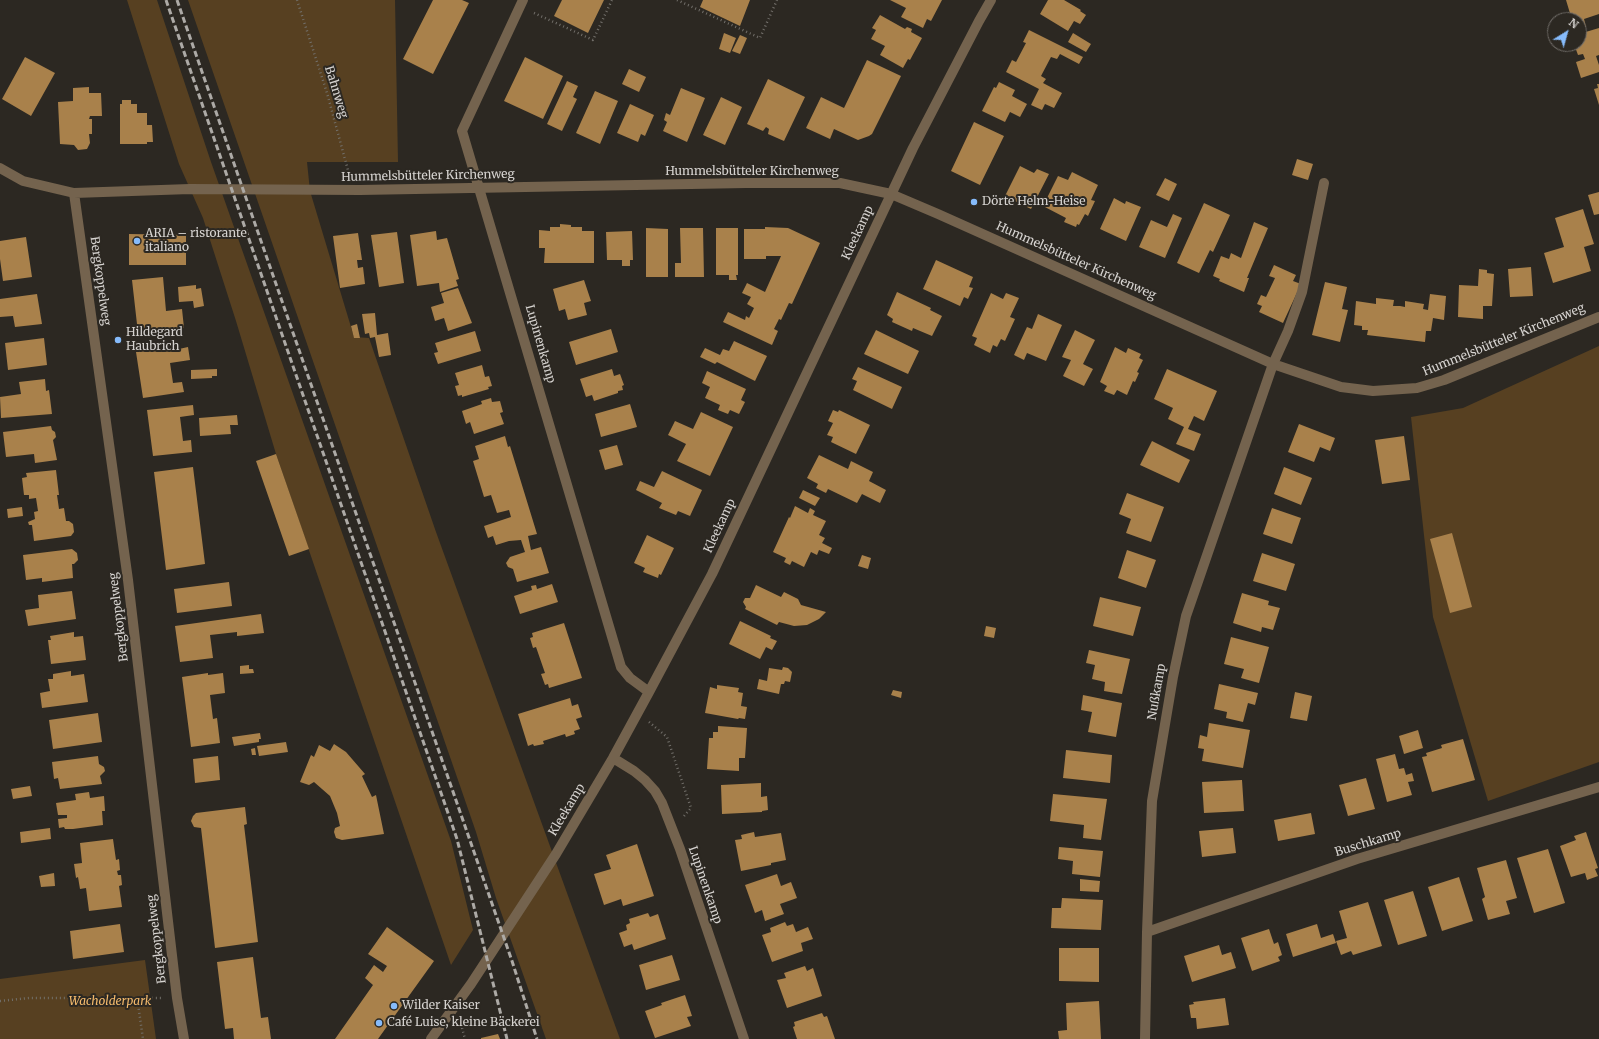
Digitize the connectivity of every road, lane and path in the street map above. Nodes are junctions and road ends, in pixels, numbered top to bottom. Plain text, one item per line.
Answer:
1 (297, 0) edge
2 (612, 0) edge
3 (677, 0) edge
4 (777, 0) edge
5 (991, 0) edge
6 (521, 3) edge
7 (0, 168) edge
8 (1324, 183) dead end
9 (480, 188) junction
10 (352, 190) junction
11 (74, 193) junction
12 (891, 194) junction
13 (1599, 317) edge
14 (1273, 364) junction
15 (649, 692) junction
16 (638, 713) junction
17 (613, 758) junction
18 (1599, 787) edge
19 (672, 831) junction
20 (1147, 932) junction
21 (137, 997) junction
22 (177, 998) junction
23 (0, 1001) edge
24 (143, 1039) edge
25 (184, 1039) edge
26 (431, 1039) edge
27 (744, 1039) edge
28 (1145, 1039) edge

1 - 10 path, Bahnweg
2 - 6 path
3 - 4 path
5 - 12 street, Kleekamp
6 - 9 street, Lupinenkamp
7 - 11 street, Hummelsbütteler Kirchenweg
8 - 14 street, Nußkamp
9 - 10 street, Hummelsbütteler Kirchenweg
9 - 12 street, Hummelsbütteler Kirchenweg
9 - 15 street, Lupinenkamp
10 - 11 street, Hummelsbütteler Kirchenweg
11 - 22 street, Bergkoppelweg
12 - 14 street, Hummelsbütteler Kirchenweg
12 - 15 street, Kleekamp
13 - 14 street, Hummelsbütteler Kirchenweg
14 - 20 street, Nußkamp
15 - 16 street, Kleekamp
16 - 17 street, Kleekamp
16 - 19 path
17 - 19 street, Lupinenkamp
17 - 26 street, Kleekamp
18 - 20 street, Buschkamp
19 - 27 street, Lupinenkamp
20 - 28 street, Nußkamp
21 - 22 path
21 - 23 path
21 - 24 path
22 - 25 street, Bergkoppelweg

